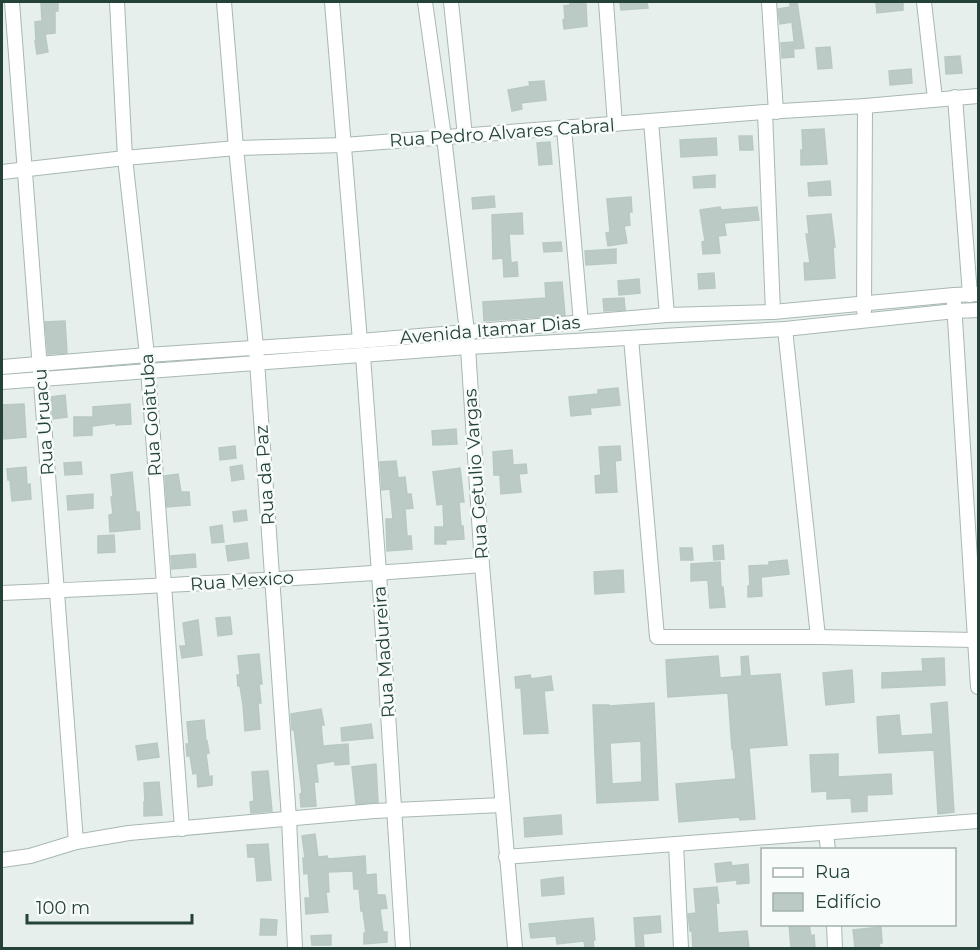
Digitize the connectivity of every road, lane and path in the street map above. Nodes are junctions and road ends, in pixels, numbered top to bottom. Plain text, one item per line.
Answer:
1 (12, 2) edge
2 (117, 2) edge
3 (224, 2) edge
4 (332, 2) edge
5 (425, 2) edge
6 (452, 2) edge
7 (606, 2) edge
8 (769, 2) edge
9 (924, 2) edge
10 (978, 96) edge
11 (955, 98) junction
12 (934, 99) junction
13 (865, 106) junction
14 (770, 112) junction
15 (651, 121) junction
16 (615, 124) junction
17 (564, 128) junction
18 (465, 135) junction
19 (444, 137) junction
20 (344, 145) junction
21 (236, 148) junction
22 (125, 158) junction
23 (25, 170) junction
24 (2, 172) edge
25 (974, 294) edge
26 (954, 295) junction
27 (864, 304) junction
28 (978, 310) edge
29 (955, 311) junction
30 (773, 312) junction
31 (667, 315) junction
32 (864, 321) junction
33 (580, 323) junction
34 (785, 329) junction
35 (467, 332) junction
36 (631, 338) junction
37 (360, 341) junction
38 (256, 347) junction
39 (468, 347) junction
40 (147, 355) junction
41 (363, 356) junction
42 (257, 363) junction
43 (40, 364) junction
44 (2, 367) edge
45 (148, 371) junction
46 (41, 379) junction
47 (2, 382) edge
48 (482, 565) junction
49 (379, 573) junction
50 (272, 579) junction
51 (163, 586) junction
52 (56, 591) junction
53 (2, 593) edge
54 (976, 613) edge
55 (818, 637) junction
56 (975, 640) junction
57 (978, 687) edge
58 (501, 805) junction
59 (394, 811) junction
60 (289, 819) junction
61 (978, 821) edge
62 (182, 829) junction
63 (826, 833) junction
64 (76, 842) junction
65 (676, 844) junction
66 (828, 848) edge
67 (506, 857) junction
68 (2, 860) edge
69 (834, 926) edge
70 (296, 948) edge
71 (403, 948) edge
72 (515, 948) edge
73 (681, 948) edge
74 (835, 948) edge

1 - 23 street, Rua Uruacu
2 - 22 street, Rua Goiatuba
3 - 21 street, Rua da Paz
4 - 20 street
5 - 19 street, Rua Getulio Vargas
6 - 18 street
7 - 16 street
8 - 14 street
9 - 12 street
10 - 11 street, Rua Pedro Alvares Cabral
11 - 12 street, Rua Pedro Alvares Cabral
11 - 25 street
12 - 13 street, Rua Pedro Alvares Cabral
13 - 14 street, Rua Pedro Alvares Cabral
13 - 27 street
14 - 15 street, Rua Pedro Alvares Cabral
14 - 30 street
15 - 16 street, Rua Pedro Alvares Cabral
15 - 31 street
16 - 17 street, Rua Pedro Alvares Cabral
17 - 18 street, Rua Pedro Alvares Cabral
17 - 33 street
18 - 19 street, Rua Pedro Alvares Cabral
19 - 20 street, Rua Pedro Alvares Cabral
19 - 35 street, Rua Getulio Vargas
20 - 21 street, Rua Pedro Alvares Cabral
20 - 37 street
21 - 22 street, Rua Pedro Alvares Cabral
21 - 38 street, Rua da Paz
22 - 23 street, Rua Pedro Alvares Cabral
22 - 40 street, Rua Goiatuba
23 - 24 street, Rua Pedro Alvares Cabral
23 - 43 street, Rua Uruacu
25 - 26 street, Avenida Itamar Dias
26 - 27 street, Avenida Itamar Dias
26 - 29 street
27 - 30 street, Avenida Itamar Dias
27 - 32 street
28 - 29 street, Avenida Itamar Dias
29 - 32 street, Avenida Itamar Dias
29 - 54 street
30 - 31 street, Avenida Itamar Dias
31 - 33 street, Avenida Itamar Dias
32 - 34 street, Avenida Itamar Dias
33 - 35 street, Avenida Itamar Dias
34 - 36 street, Avenida Itamar Dias
34 - 55 street
35 - 37 street, Avenida Itamar Dias
35 - 39 street, Rua Getulio Vargas
36 - 39 street, Avenida Itamar Dias
36 - 55 street
37 - 38 street, Avenida Itamar Dias
38 - 40 street, Avenida Itamar Dias
38 - 42 street, Rua da Paz
39 - 41 street, Avenida Itamar Dias
39 - 48 street, Rua Getulio Vargas
40 - 43 street, Avenida Itamar Dias
40 - 45 street, Rua Goiatuba
41 - 42 street, Avenida Itamar Dias
41 - 49 street, Rua Madureira
42 - 45 street, Avenida Itamar Dias
42 - 50 street, Rua da Paz
43 - 44 street, Avenida Itamar Dias
43 - 46 street, Rua Uruacu
45 - 46 street, Avenida Itamar Dias
45 - 51 street, Rua Goiatuba
46 - 47 street, Avenida Itamar Dias
46 - 52 street, Rua Uruacu
48 - 49 street, Rua Mexico
48 - 58 street, Rua Getulio Vargas
49 - 50 street, Rua Mexico
49 - 59 street, Rua Madureira
50 - 51 street, Rua Mexico
50 - 60 street, Rua da Paz
51 - 52 street, Rua Mexico
51 - 62 street, Rua Goiatuba
52 - 53 street, Rua Mexico
52 - 64 street, Rua Uruacu
54 - 56 street
55 - 56 street
56 - 57 street
58 - 59 street
58 - 67 street, Rua Getulio Vargas
59 - 60 street
59 - 71 street, Rua Madureira
60 - 62 street
60 - 70 street, Rua da Paz
61 - 63 street
62 - 64 street
63 - 65 street
63 - 66 street
64 - 68 street
65 - 67 street
65 - 73 street
67 - 72 street, Rua Getulio Vargas
69 - 74 street

